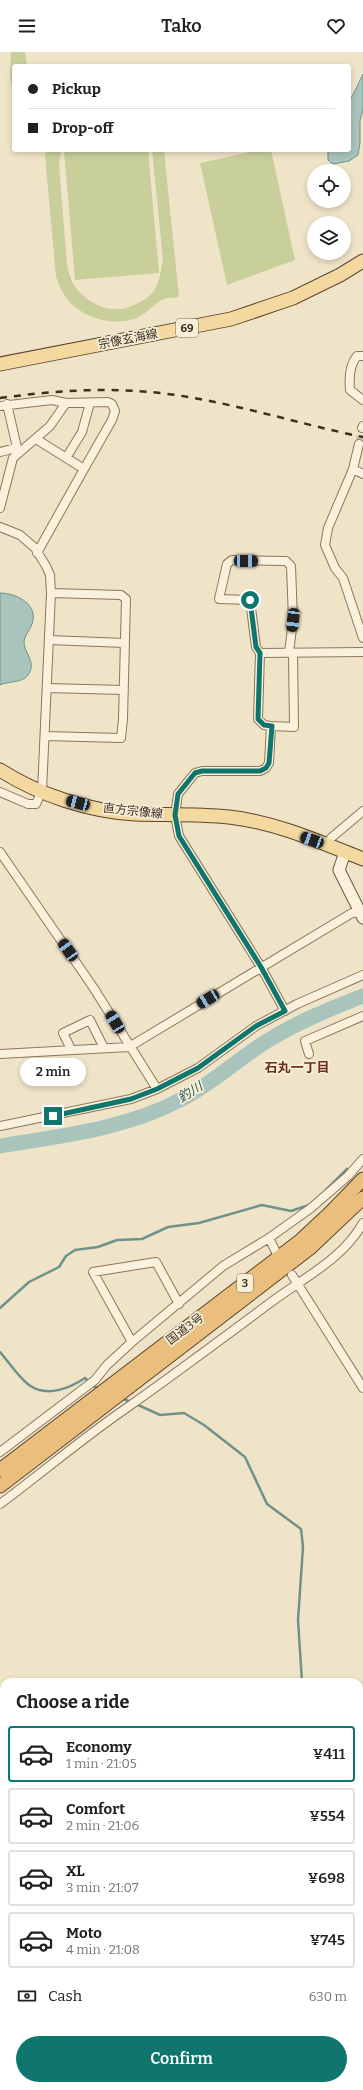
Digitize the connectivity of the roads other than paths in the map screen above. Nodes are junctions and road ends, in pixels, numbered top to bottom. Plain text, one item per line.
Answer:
1 (363, 261) edge
2 (363, 356) edge
3 (0, 364) edge
4 (363, 400) edge
5 (90, 403) junction
6 (66, 404) junction
7 (4, 405) edge
8 (36, 439) junction
9 (359, 444) dead end
10 (17, 450) junction
11 (0, 452) edge
12 (66, 458) junction
13 (84, 469) junction
14 (352, 469) junction
15 (363, 474) edge
16 (0, 508) edge
17 (0, 527) edge
18 (37, 553) junction
19 (51, 593) junction
20 (363, 638) edge
21 (49, 640) junction
22 (125, 643) junction
23 (363, 652) edge
24 (260, 653) junction
25 (291, 653) junction
26 (47, 688) junction
27 (123, 690) junction
28 (272, 726) junction
29 (46, 736) junction
30 (0, 770) edge
31 (42, 791) junction
32 (0, 792) edge
33 (363, 811) edge
34 (175, 815) junction
35 (328, 846) junction
36 (345, 852) junction
37 (0, 854) edge
38 (363, 859) edge
39 (362, 914) edge
40 (261, 967) junction
41 (363, 975) edge
42 (285, 1011) junction
43 (363, 1016) edge
44 (129, 1047) junction
45 (104, 1048) junction
46 (71, 1049) junction
47 (1, 1052) edge
48 (309, 1054) dead end
49 (157, 1089) junction
50 (0, 1126) edge
51 (363, 1159) edge
52 (363, 1178) edge
53 (363, 1198) edge
54 (363, 1223) edge
55 (269, 1238) junction
56 (276, 1252) dead end
57 (294, 1279) junction
58 (179, 1304) junction
59 (132, 1342) junction
60 (123, 1384) junction
61 (363, 1388) edge
62 (79, 1418) junction
63 (0, 1452) edge
64 (0, 1470) edge
65 (0, 1486) edge
66 (0, 1504) edge

1 - 3 main road, 宗像玄海線 / 69
2 - 4 street
5 - 6 street
5 - 12 street
5 - 13 street
6 - 7 street
6 - 8 street
7 - 10 street
8 - 10 street
8 - 12 street
9 - 14 street
10 - 11 street
10 - 16 street
12 - 13 street
13 - 18 street
14 - 15 street
14 - 20 street
17 - 18 street
18 - 19 street
19 - 21 street
19 - 22 street
21 - 22 street
21 - 26 street
22 - 27 street
23 - 25 street
24 - 25 street
24 - 25 street
24 - 28 street
25 - 28 street
26 - 27 street
26 - 29 street
27 - 29 street
28 - 34 street
29 - 31 street
30 - 31 main road, 直方宗像線
31 - 32 street
31 - 34 main road, 直方宗像線
33 - 35 street
34 - 35 main road, 直方宗像線
34 - 40 street
35 - 36 main road, 直方宗像線
36 - 38 main road, 直方宗像線
36 - 39 main road
37 - 44 street
39 - 40 street
40 - 42 street
40 - 44 street
41 - 42 street
42 - 49 street
43 - 48 street
44 - 45 street
44 - 49 street
45 - 46 street
45 - 46 street
46 - 47 street
49 - 50 street
51 - 55 street
52 - 60 highway, 国道3号 / 3
53 - 60 highway, 国道3号 / 3
54 - 57 street
55 - 56 street
55 - 58 street
57 - 61 street
57 - 66 street
58 - 59 street
58 - 59 street
59 - 63 street
60 - 62 highway, 国道3号 / 3
62 - 64 highway, 国道3号 / 3
62 - 65 highway, 国道3号 / 3

